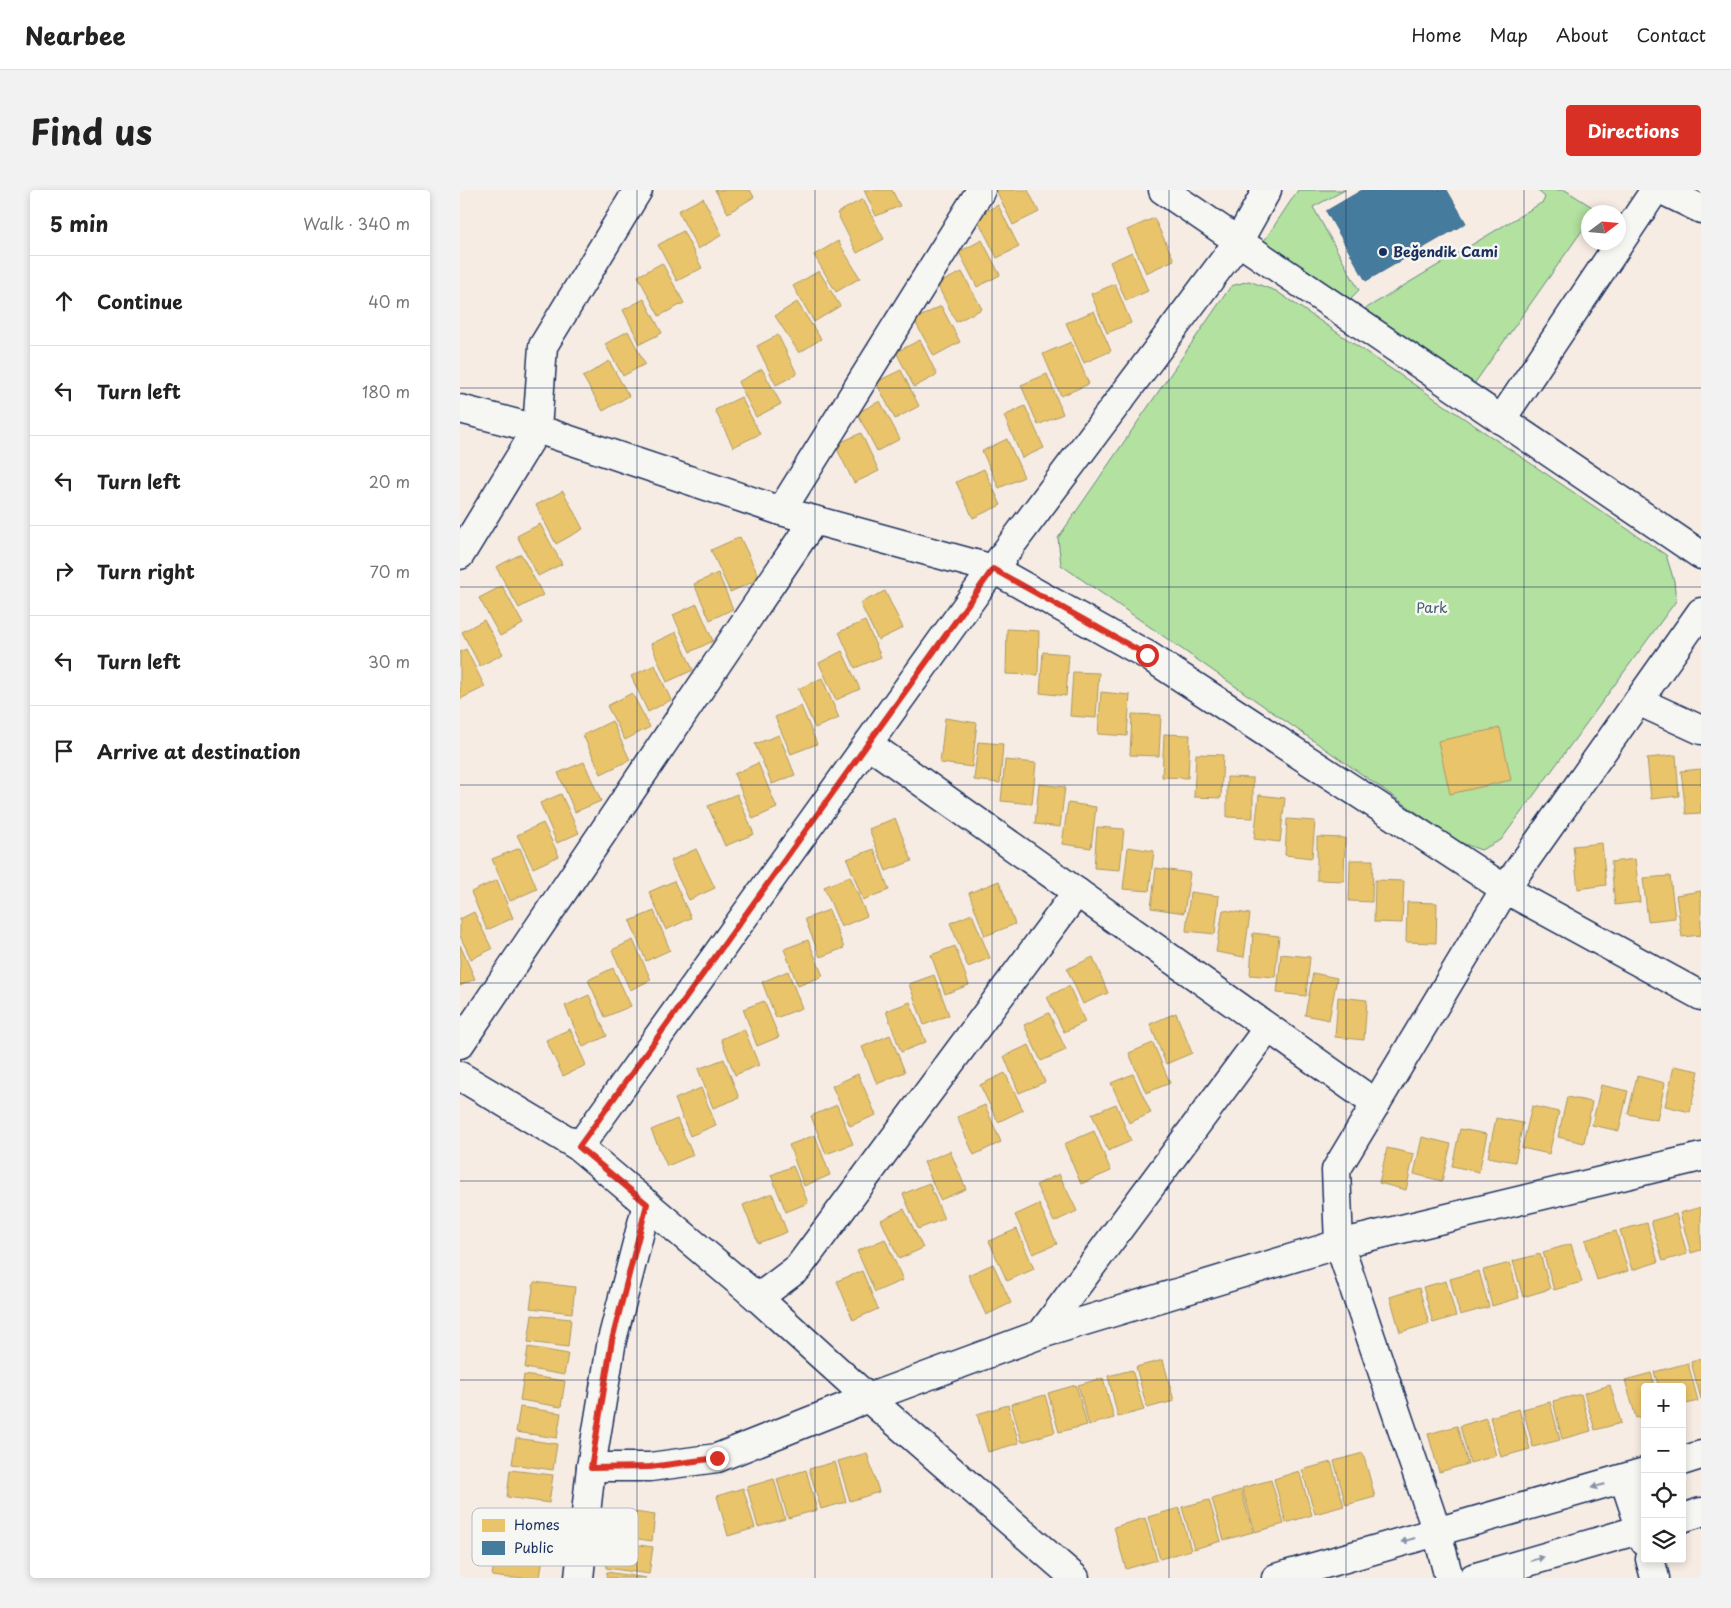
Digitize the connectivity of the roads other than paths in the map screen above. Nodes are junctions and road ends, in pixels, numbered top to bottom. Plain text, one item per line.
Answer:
1 (638, 190) edge
2 (981, 190) edge
3 (1163, 190) edge
4 (1267, 190) edge
5 (1655, 190) edge
6 (1662, 190) edge
7 (1701, 209) edge
8 (1238, 242) junction
9 (460, 409) edge
10 (1501, 420) junction
11 (537, 430) junction
12 (781, 511) junction
13 (814, 520) junction
14 (460, 555) edge
15 (1701, 555) edge
16 (993, 569) junction
17 (1701, 612) edge
18 (1638, 701) junction
19 (1701, 730) edge
20 (868, 744) junction
21 (1505, 890) junction
22 (1077, 892) junction
23 (1701, 996) edge
24 (1268, 1028) junction
25 (460, 1044) edge
26 (460, 1076) edge
27 (1376, 1104) junction
28 (579, 1147) junction
29 (1701, 1157) edge
30 (647, 1204) junction
31 (1339, 1244) junction
32 (758, 1298) junction
33 (1041, 1334) junction
34 (868, 1398) junction
35 (1701, 1455) edge
36 (1686, 1460) edge
37 (591, 1468) junction
38 (1635, 1476) edge
39 (587, 1508) edge
40 (1701, 1512) edge
41 (1686, 1517) edge
42 (1641, 1519) edge
43 (1437, 1532) junction
44 (1641, 1534) edge
45 (1651, 1563) edge
46 (1075, 1578) edge
47 (1276, 1578) edge
48 (1449, 1578) edge
49 (1473, 1578) edge
50 (1655, 1578) edge

1 - 11 street
2 - 12 street
3 - 8 street
4 - 8 street
5 - 10 street
6 - 7 street
8 - 10 street
8 - 16 street
9 - 11 street
10 - 15 street
11 - 12 street
11 - 14 street
12 - 13 street
13 - 16 street
13 - 25 street
16 - 20 street
16 - 21 street
17 - 18 street
18 - 19 street
18 - 21 street
20 - 22 street
20 - 28 street
21 - 23 street
21 - 27 street
22 - 24 street
22 - 32 street
24 - 27 street
24 - 33 street
26 - 28 street
27 - 31 street
28 - 30 street
29 - 31 street
30 - 32 street
30 - 37 street
31 - 33 street
31 - 43 street
32 - 34 street
33 - 34 street
34 - 37 street
34 - 46 street
35 - 36 street
37 - 39 street
38 - 42 street
38 -> 43 street
40 - 41 street
43 -> 47 street
43 - 48 street
49 -> 44 street
45 - 50 street

